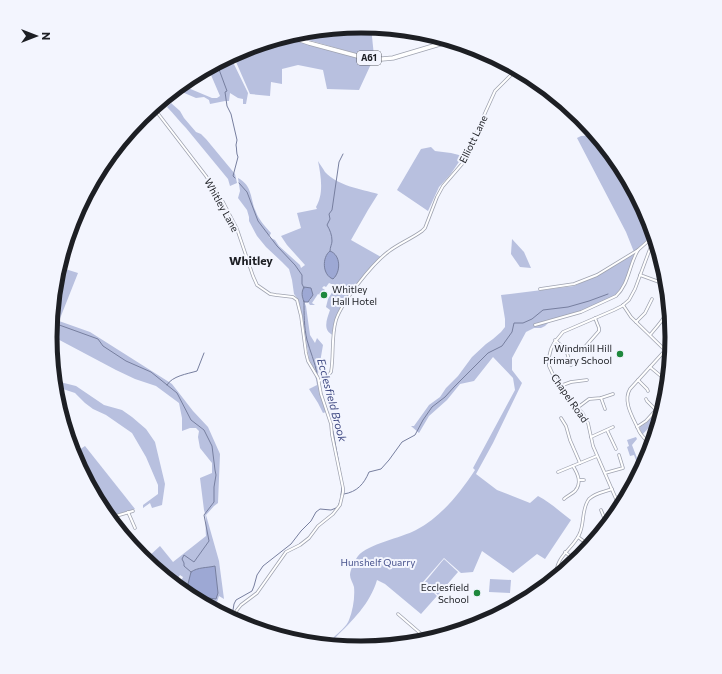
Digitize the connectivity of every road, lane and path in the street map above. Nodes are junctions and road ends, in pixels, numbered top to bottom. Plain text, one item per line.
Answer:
1 (299, 40) edge
2 (442, 44) edge
3 (512, 74) edge
4 (156, 112) edge
5 (650, 242) edge
6 (651, 245) edge
7 (638, 250) junction
8 (640, 276) junction
9 (659, 279) edge
10 (658, 282) joint
11 (540, 289) dead end
12 (650, 300) dead end
13 (623, 305) junction
14 (595, 318) junction
15 (664, 319) edge
16 (636, 322) junction
17 (535, 325) dead end
18 (650, 335) junction
19 (556, 340) junction
20 (585, 347) dead end
21 (665, 350) edge
22 (664, 351) edge
23 (571, 365) dead end
24 (650, 366) junction
25 (662, 377) edge
26 (587, 380) dead end
27 (638, 380) junction
28 (320, 381) junction
29 (560, 386) junction
30 (648, 391) dead end
31 (613, 394) dead end
32 (601, 398) junction
33 (646, 399) dead end
34 (577, 408) junction
35 (604, 410) dead end
36 (656, 410) joint
37 (561, 418) dead end
38 (613, 427) dead end
39 (637, 427) junction
40 (607, 430) junction
41 (591, 437) junction
42 (646, 442) edge
43 (616, 449) dead end
44 (619, 455) dead end
45 (597, 456) junction
46 (580, 463) junction
47 (574, 466) junction
48 (558, 472) dead end
49 (605, 473) junction
50 (579, 480) junction
51 (584, 480) dead end
52 (612, 489) junction
53 (620, 497) edge
54 (616, 498) joint
55 (564, 499) dead end
56 (601, 510) dead end
57 (133, 511) dead end
58 (128, 512) junction
59 (115, 516) edge
60 (604, 519) edge
61 (583, 524) junction
62 (586, 524) dead end
63 (135, 528) dead end
64 (578, 537) junction
65 (585, 542) edge
66 (565, 552) junction
67 (571, 557) edge
68 (557, 569) edge
69 (235, 614) edge
70 (398, 614) dead end
71 (421, 635) edge

1 - 2 highway, A61
3 - 28 street, Elliott Lane
4 - 28 street, Whitley Lane
5 - 7 street
6 - 8 street
7 - 11 street
7 - 17 street
8 - 10 street
8 - 13 street
9 - 10 street
12 - 16 street
13 - 14 street
13 - 16 street
14 - 19 street
14 - 20 street
15 - 18 street
16 - 18 street
18 - 21 street
19 - 23 street
19 - 29 street, Chapel Road
22 - 24 street
24 - 25 street
24 - 27 street
26 - 29 street
27 - 30 street
27 - 39 street
28 - 69 street, Whitley Lane
29 - 34 street, Chapel Road
31 - 32 street
32 - 34 street
32 - 35 street
33 - 36 street
34 - 41 street, Chapel Road
36 - 39 street
37 - 46 street
38 - 40 street
39 - 42 street
40 - 41 street
40 - 43 street
41 - 45 street, Chapel Road
44 - 49 street
45 - 46 street
45 - 49 street, Chapel Road
46 - 47 street
47 - 48 street
47 - 50 street
49 - 52 street, Chapel Road
50 - 51 street
50 - 55 street
52 - 54 street, Chapel Road
52 - 61 street
53 - 54 street
56 - 60 street
57 - 58 street
58 - 59 street
58 - 63 street
61 - 62 street
61 - 64 street
64 - 65 street
64 - 66 street
66 - 67 street
66 - 68 street
70 - 71 street

